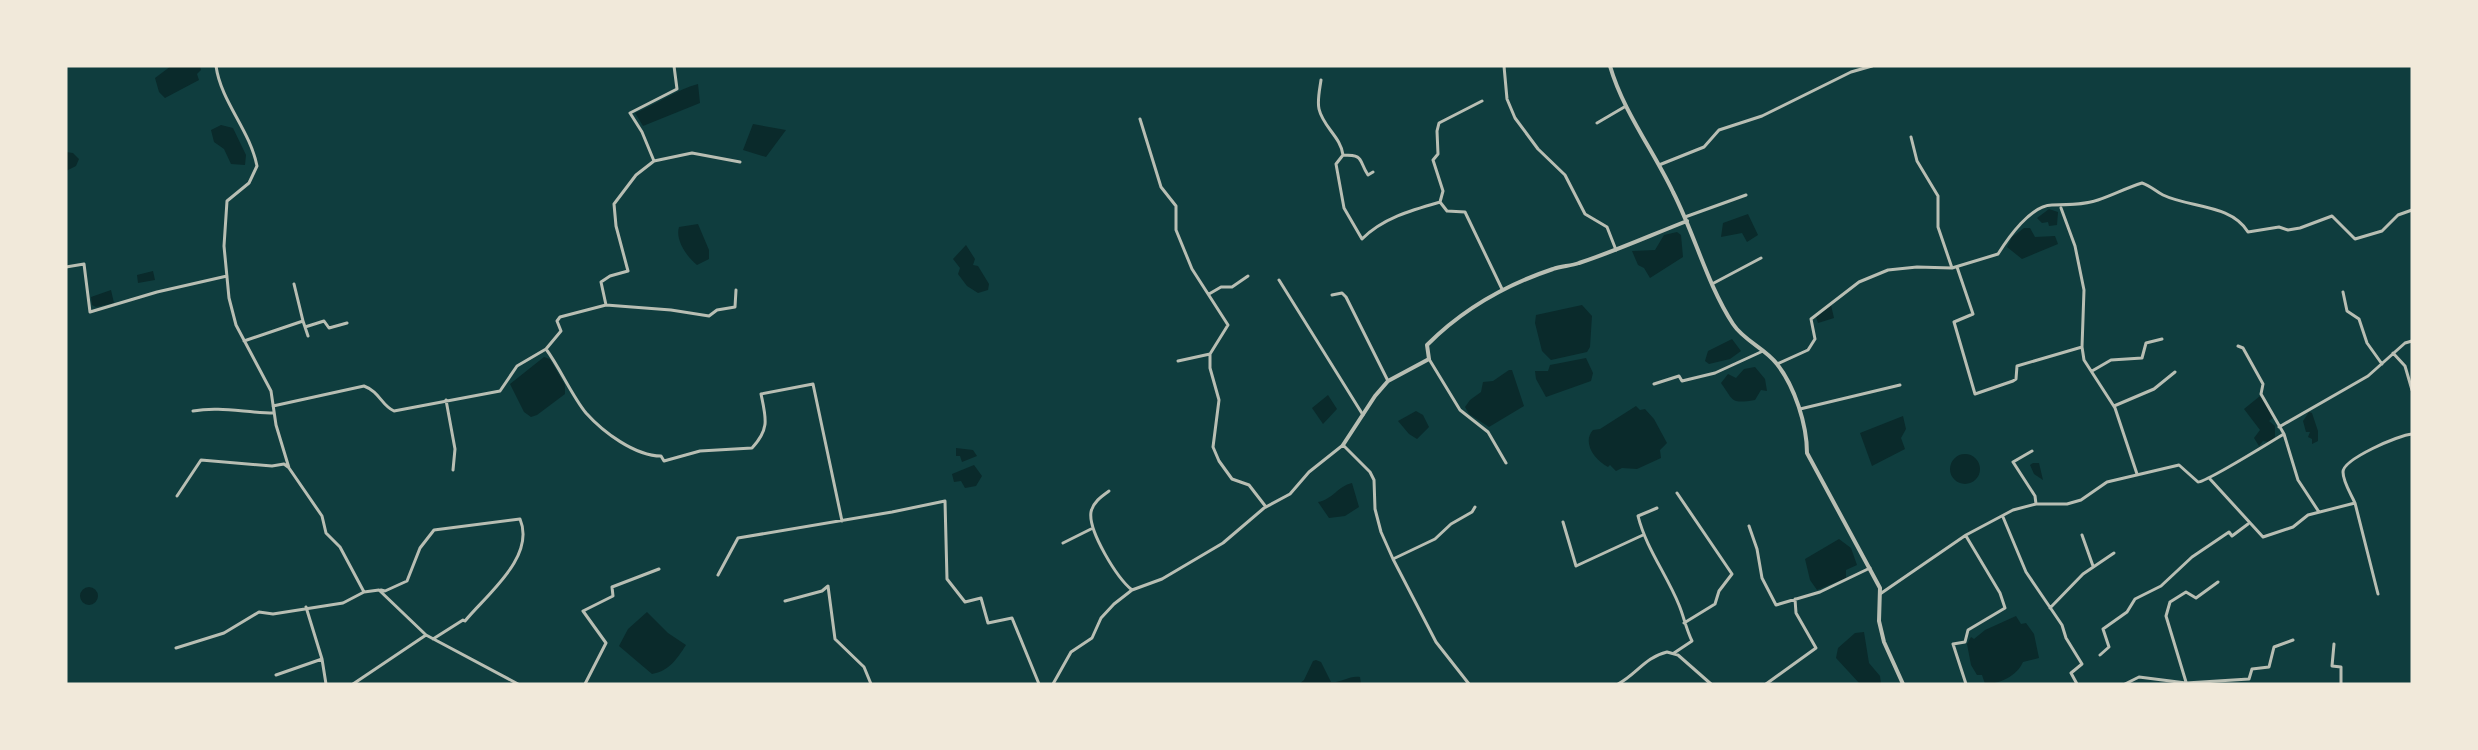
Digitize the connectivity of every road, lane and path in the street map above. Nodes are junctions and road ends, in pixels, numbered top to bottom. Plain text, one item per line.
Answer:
1 (216, 66) edge
2 (674, 66) edge
3 (1504, 66) edge
4 (1610, 66) edge
5 (1872, 66) edge
6 (1321, 80) dead end
7 (1482, 101) dead end
8 (1626, 106) junction
9 (1140, 119) dead end
10 (1597, 123) dead end
11 (1911, 137) dead end
12 (1343, 155) junction
13 (654, 161) junction
14 (740, 162) dead end
15 (1659, 165) junction
16 (1373, 172) dead end
17 (1746, 195) dead end
18 (1440, 202) junction
19 (2060, 207) junction
20 (2412, 210) edge
21 (1686, 219) junction
22 (1616, 250) junction
23 (1761, 258) dead end
24 (66, 267) edge
25 (1957, 267) junction
26 (1952, 268) junction
27 (227, 276) junction
28 (1248, 276) dead end
29 (1280, 280) dead end
30 (294, 284) dead end
31 (1712, 284) junction
32 (1502, 289) junction
33 (736, 290) dead end
34 (2343, 292) dead end
35 (1209, 294) junction
36 (1332, 295) dead end
37 (606, 305) junction
38 (303, 321) junction
39 (347, 323) dead end
40 (305, 327) junction
41 (308, 336) dead end
42 (2162, 339) dead end
43 (244, 341) junction
44 (2412, 341) edge
45 (2238, 346) dead end
46 (2082, 347) junction
47 (546, 349) junction
48 (1763, 351) junction
49 (2393, 353) junction
50 (1210, 354) junction
51 (1428, 359) junction
52 (1178, 361) dead end
53 (1777, 364) junction
54 (2382, 364) junction
55 (2092, 371) junction
56 (2175, 372) dead end
57 (1388, 381) junction
58 (1654, 384) dead end
59 (1900, 385) dead end
60 (2412, 390) edge
61 (446, 400) junction
62 (273, 406) junction
63 (2115, 406) junction
64 (1800, 409) junction
65 (193, 411) dead end
66 (274, 413) junction
67 (1363, 415) junction
68 (2279, 426) junction
69 (2284, 434) junction
70 (2412, 434) edge
71 (1344, 445) junction
72 (2032, 451) dead end
73 (1506, 464) dead end
74 (289, 468) junction
75 (453, 470) dead end
76 (2137, 474) junction
77 (2210, 479) junction
78 (1109, 491) dead end
79 (1677, 492) dead end
80 (177, 496) dead end
81 (2355, 503) junction
82 (2036, 504) junction
83 (1266, 507) junction
84 (1475, 507) dead end
85 (1657, 507) dead end
86 (2319, 512) junction
87 (2003, 516) junction
88 (842, 521) junction
89 (1563, 522) dead end
90 (2248, 524) junction
91 (1749, 526) dead end
92 (1093, 528) junction
93 (1643, 535) junction
94 (1966, 535) junction
95 (2082, 535) dead end
96 (1063, 543) dead end
97 (2114, 553) dead end
98 (1393, 559) junction
99 (2093, 566) junction
100 (658, 568) dead end
101 (1870, 568) junction
102 (718, 575) dead end
103 (2218, 582) dead end
104 (379, 590) junction
105 (1132, 590) junction
106 (364, 592) junction
107 (1880, 594) junction
108 (2378, 594) dead end
109 (1795, 599) junction
110 (785, 601) dead end
111 (306, 607) junction
112 (2050, 608) junction
113 (1684, 623) junction
114 (426, 635) junction
115 (433, 639) junction
116 (2293, 640) dead end
117 (2334, 644) dead end
118 (176, 648) dead end
119 (1674, 653) junction
120 (2100, 655) dead end
121 (322, 659) junction
122 (276, 675) dead end
123 (2249, 682) edge
124 (2186, 683) edge
125 (326, 684) edge
126 (353, 684) edge
127 (518, 684) edge
128 (585, 684) edge
129 (871, 684) edge
130 (1039, 684) edge
131 (1053, 684) edge
132 (1469, 684) edge
133 (1618, 684) edge
134 (1711, 684) edge
135 (1766, 684) edge
136 (1903, 684) edge
137 (1966, 684) edge
138 (2077, 684) edge
139 (2126, 684) edge
140 (2341, 684) edge

1 - 27 street
2 - 13 street
3 - 22 street
4 - 8 street
5 - 15 street
6 - 12 street
7 - 18 street
8 - 10 street
8 - 15 street
9 - 35 street
11 - 26 street
12 - 16 street
12 - 18 street
13 - 14 street
13 - 37 street
15 - 21 street
17 - 21 street
18 - 32 street
19 - 20 street
19 - 25 street
19 - 46 street
21 - 22 street
21 - 31 street
22 - 32 street
23 - 31 street
24 - 27 street
25 - 26 street
25 - 46 street
26 - 53 street
27 - 43 street
28 - 35 street
29 - 67 street
30 - 38 street
31 - 48 street
32 - 51 street
33 - 37 street
34 - 54 street
35 - 50 street
36 - 57 street
37 - 47 street
38 - 40 street
38 - 43 street
39 - 40 street
40 - 41 street
42 - 55 street
43 - 62 street
44 - 49 street
45 - 68 street
46 - 55 street
47 - 61 street
47 - 88 street
48 - 53 street
48 - 58 street
49 - 54 street
49 - 60 street
50 - 52 street
50 - 83 street
51 - 57 street
51 - 73 street
53 - 64 street
54 - 68 street
55 - 63 street
56 - 63 street
57 - 67 street
59 - 64 street
61 - 62 street
61 - 75 street
62 - 66 street
63 - 76 street
64 - 101 street
65 - 66 street
66 - 74 street
67 - 71 street
68 - 69 street
69 - 77 street
69 - 86 street
70 - 81 street
71 - 83 street
71 - 98 street
72 - 82 street
74 - 80 street
74 - 106 street
76 - 77 street
76 - 82 street
77 - 90 street
78 - 92 street
79 - 113 street
81 - 86 street
81 - 108 street
82 - 87 street
83 - 105 street
84 - 98 street
85 - 93 street
86 - 90 street
87 - 94 street
87 - 112 street
88 - 102 street
88 - 130 street
89 - 93 street
90 - 120 street
91 - 109 street
92 - 96 street
92 - 105 street
93 - 113 street
94 - 107 street
94 - 137 street
95 - 99 street
97 - 99 street
98 - 132 street
99 - 112 street
100 - 128 street
101 - 107 street
101 - 109 street
103 - 124 street
104 - 106 street
104 - 114 street
104 - 115 street
105 - 131 street
106 - 111 street
107 - 136 street
109 - 135 street
110 - 129 street
111 - 118 street
111 - 121 street
112 - 138 street
113 - 119 street
114 - 115 street
114 - 126 street
115 - 127 street
116 - 123 street
117 - 140 street
119 - 133 street
119 - 134 street
121 - 122 street
121 - 125 street
123 - 124 street
124 - 139 street

